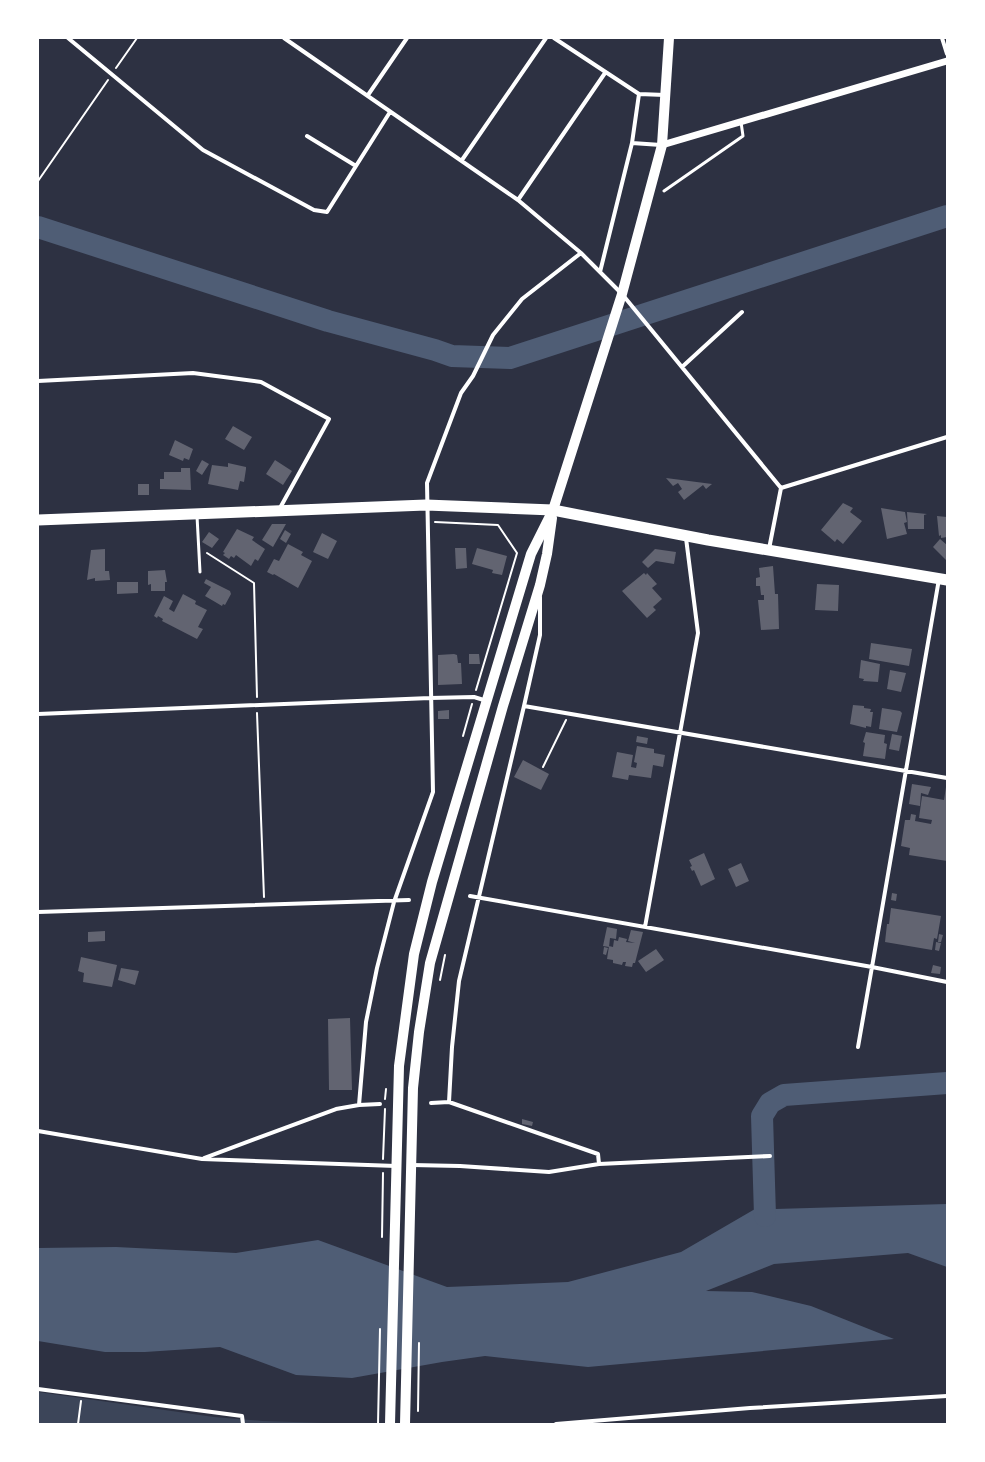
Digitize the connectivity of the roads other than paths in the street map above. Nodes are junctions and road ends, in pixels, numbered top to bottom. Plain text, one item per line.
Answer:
1 (68, 38) edge
2 (284, 38) edge
3 (407, 38) edge
4 (546, 38) edge
5 (554, 38) edge
6 (669, 38) edge
7 (942, 38) edge
8 (947, 54) edge
9 (947, 61) edge
10 (605, 73) junction
11 (639, 94) junction
12 (368, 95) junction
13 (665, 96) junction
14 (390, 112) junction
15 (741, 122) junction
16 (307, 136) dead end
17 (632, 143) junction
18 (662, 145) junction
19 (462, 160) junction
20 (356, 166) junction
21 (664, 191) dead end
22 (518, 200) junction
23 (581, 253) junction
24 (600, 272) junction
25 (622, 294) junction
26 (742, 312) dead end
27 (682, 367) junction
28 (38, 381) edge
29 (947, 437) edge
30 (781, 488) junction
31 (426, 505) junction
32 (553, 510) junction
33 (279, 511) junction
34 (196, 514) junction
35 (38, 520) edge
36 (686, 536) junction
37 (769, 549) junction
38 (200, 572) dead end
39 (943, 579) edge
40 (540, 585) junction
41 (430, 698) junction
42 (487, 701) junction
43 (524, 706) junction
44 (38, 714) edge
45 (680, 733) junction
46 (905, 771) junction
47 (947, 778) edge
48 (470, 896) dead end
49 (479, 896) junction
50 (410, 900) dead end
51 (394, 902) junction
52 (38, 912) edge
53 (645, 928) junction
54 (872, 967) junction
55 (947, 982) edge
56 (858, 1047) dead end
57 (449, 1102) junction
58 (431, 1103) dead end
59 (380, 1104) dead end
60 (359, 1105) junction
61 (38, 1131) edge
62 (770, 1156) dead end
63 (202, 1159) junction
64 (599, 1164) junction
65 (396, 1166) junction
66 (412, 1166) junction
67 (38, 1389) edge
68 (947, 1396) edge
69 (242, 1424) edge
70 (390, 1424) edge
71 (406, 1424) edge
72 (556, 1424) edge

1 - 20 street
2 - 12 street
3 - 12 street
4 - 19 street
5 - 10 street
6 - 13 main road
7 - 8 street
9 - 15 street
10 - 11 street
10 - 22 street
11 - 13 street
11 - 17 street
12 - 14 street
13 - 18 main road
14 - 19 street
14 - 20 street
15 - 18 street
15 - 21 lane
16 - 20 street
17 - 18 street
17 - 24 street
18 - 25 main road
19 - 22 street
22 - 23 street
23 - 24 street
23 - 31 street
24 - 25 street
25 - 27 street
25 - 32 main road
26 - 27 street
27 - 30 street
28 - 33 street
29 - 30 street
30 - 37 street
31 - 32 highway
31 - 33 highway
31 - 41 street
32 - 36 highway
32 - 40 main road
32 - 42 main road
33 - 34 highway
34 - 35 highway
34 - 38 lane
36 - 37 highway
36 - 45 street
37 - 39 highway
39 - 46 street
40 - 43 street
40 - 66 main road
41 - 42 street
41 - 44 street
41 - 51 street
42 - 65 main road
43 - 45 street
43 - 49 street
45 - 46 street
45 - 53 street
46 - 47 street
46 - 54 street
48 - 49 street
49 - 53 street
49 - 57 street
50 - 51 street
51 - 52 street
51 - 60 street
53 - 54 street
54 - 55 street
54 - 56 street
57 - 58 street
57 - 64 street
59 - 60 street
60 - 63 street
61 - 63 street
62 - 64 street
63 - 65 street
64 - 66 street
65 - 70 main road
66 - 71 main road
67 - 69 street
68 - 72 street

